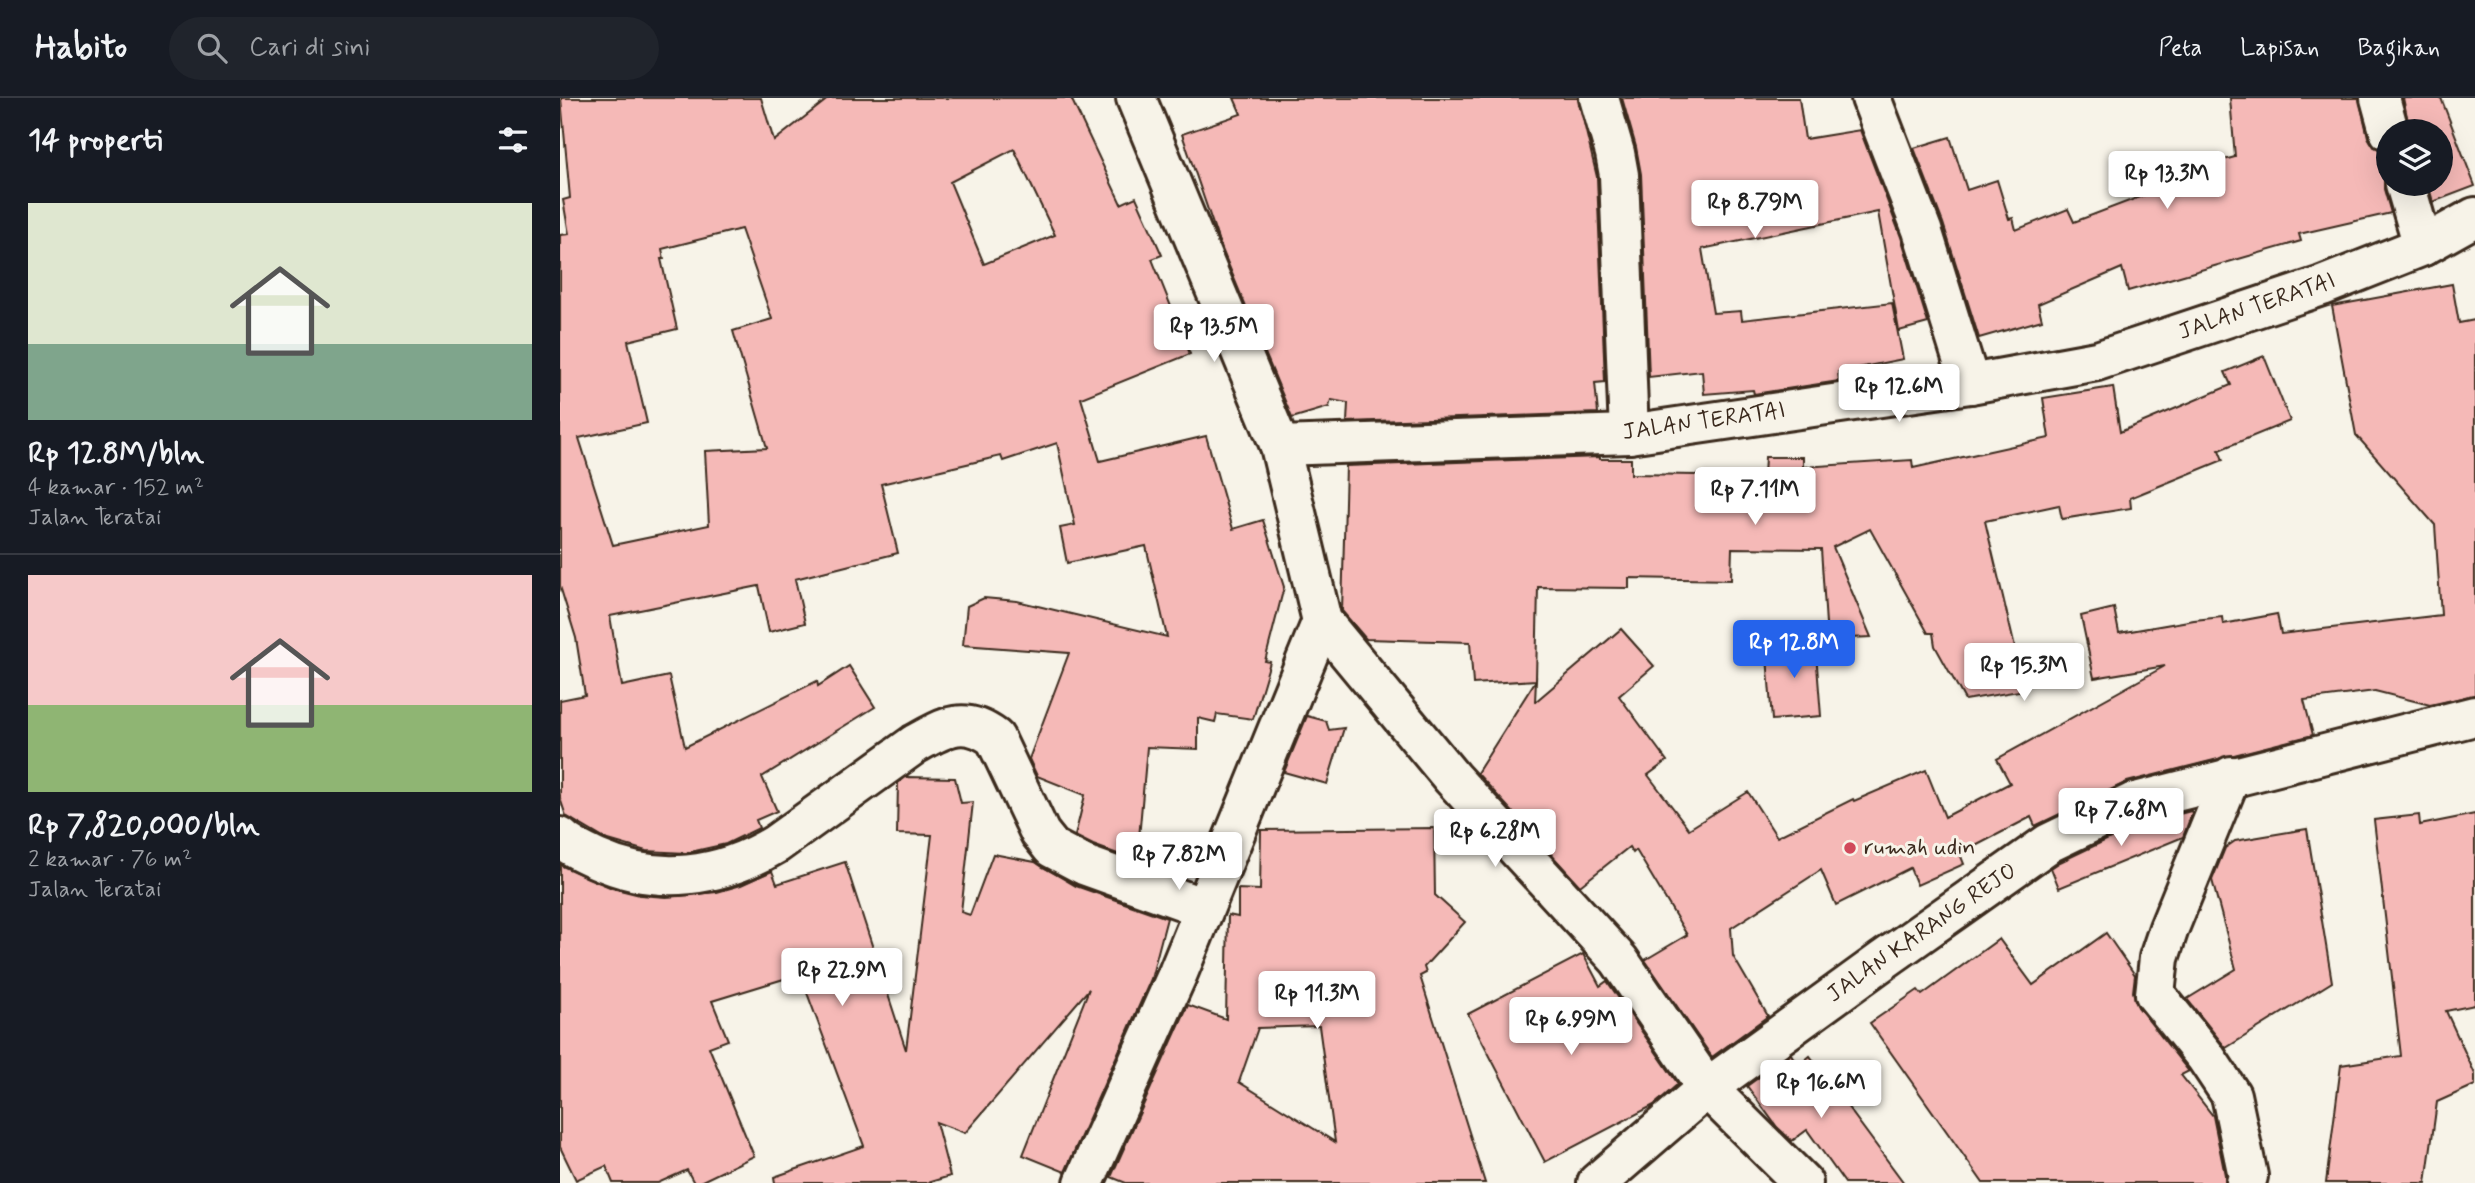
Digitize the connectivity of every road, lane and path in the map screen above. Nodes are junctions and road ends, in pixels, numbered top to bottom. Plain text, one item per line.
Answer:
1 (1136, 98) edge
2 (1599, 98) edge
3 (1871, 98) edge
4 (2380, 98) edge
5 (2386, 119) edge
6 (2408, 196) edge
7 (2475, 218) edge
8 (2423, 246) junction
9 (1970, 384) junction
10 (1629, 434) junction
11 (1280, 446) junction
12 (1322, 621) junction
13 (2475, 716) edge
14 (2231, 776) junction
15 (560, 837) edge
16 (1204, 908) junction
17 (1707, 1088) junction
18 (1084, 1183) edge
19 (1597, 1183) edge
20 (1803, 1183) edge
21 (2246, 1183) edge

1 - 11 street
2 - 10 street
3 - 9 street
4 - 5 street
6 - 8 street
7 - 8 street, JALAN TERATAI
8 - 9 street, JALAN TERATAI
9 - 10 street, JALAN TERATAI
10 - 11 street, JALAN TERATAI
11 - 12 street
12 - 16 street
12 - 17 street
13 - 14 street, JALAN KARANG REJO
14 - 17 street, JALAN KARANG REJO
14 - 21 street
15 - 16 street
16 - 18 street
17 - 19 street, JALAN KARANG REJO
17 - 20 street

